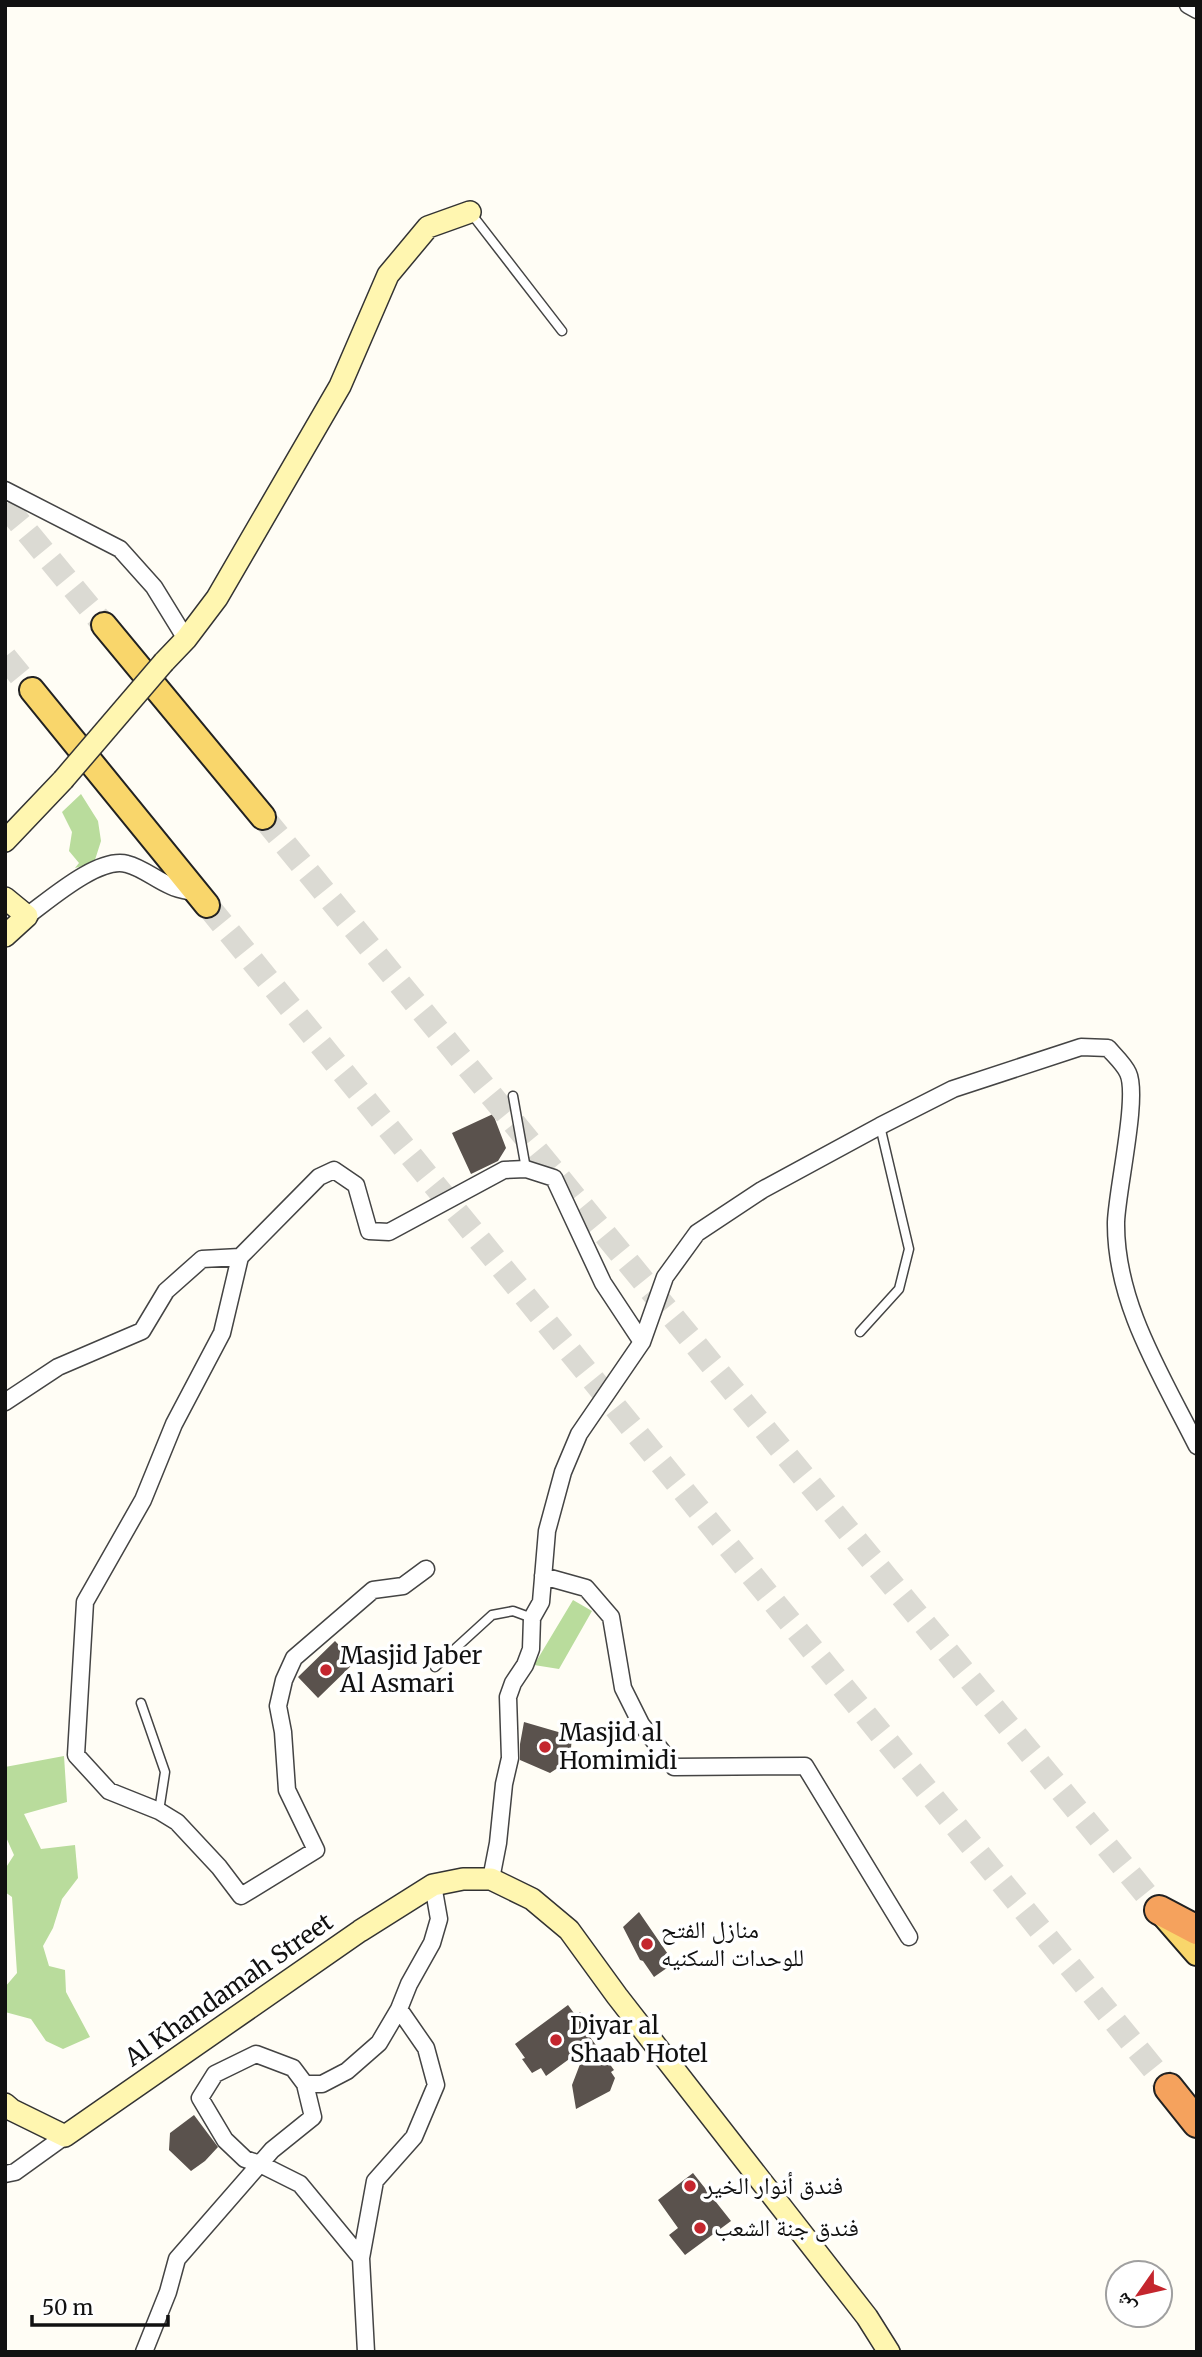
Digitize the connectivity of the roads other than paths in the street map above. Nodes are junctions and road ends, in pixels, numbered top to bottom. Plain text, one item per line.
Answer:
1 (1188, 5) edge
2 (1197, 10) edge
3 (470, 212) joint
4 (562, 331) dead end
5 (5, 490) edge
6 (104, 625) tunnel mouth
7 (186, 639) junction
8 (32, 690) tunnel mouth
9 (263, 817) tunnel mouth
10 (5, 841) edge
11 (5, 898) edge
12 (203, 899) joint
13 (27, 916) junction
14 (5, 936) edge
15 (513, 1096) dead end
16 (880, 1126) junction
17 (526, 1169) junction
18 (240, 1257) junction
19 (860, 1332) dead end
20 (642, 1342) junction
21 (5, 1402) edge
22 (1197, 1446) edge
23 (426, 1569) dead end
24 (543, 1576) junction
25 (532, 1618) junction
26 (435, 1667) dead end
27 (141, 1703) dead end
28 (159, 1811) junction
29 (491, 1879) junction
30 (433, 1885) junction
31 (1159, 1910) joint
32 (1197, 1930) edge
33 (909, 1937) dead end
34 (1197, 1953) edge
35 (400, 2009) junction
36 (305, 2084) junction
37 (1169, 2088) joint
38 (5, 2104) edge
39 (1197, 2116) edge
40 (1197, 2123) edge
41 (65, 2136) junction
42 (260, 2164) junction
43 (5, 2174) edge
44 (361, 2258) junction
45 (144, 2352) edge
46 (366, 2352) edge
47 (889, 2352) edge

1 - 2 street
3 - 4 lane
3 - 7 street
5 - 7 street
6 - 9 main road
7 - 10 street, bridge
8 - 12 main road
11 - 13 street
12 - 13 street
13 - 14 street
15 - 17 lane
16 - 19 lane
16 - 20 street
16 - 22 street
17 - 18 street
17 - 20 street
18 - 21 street
18 - 28 street
20 - 24 street
23 - 28 street
24 - 25 street
24 - 33 street
25 - 26 lane
25 - 29 street
27 - 28 lane
29 - 30 street, Al Khandamah Street
29 - 47 street
30 - 35 street
30 - 41 street, Al Khandamah Street
31 - 32 highway
31 - 34 main road
35 - 36 street
35 - 44 street
36 - 42 street
36 - 42 street
37 - 39 main road
37 - 40 highway
38 - 41 street
41 - 43 street
42 - 44 street
42 - 45 street
44 - 46 street

